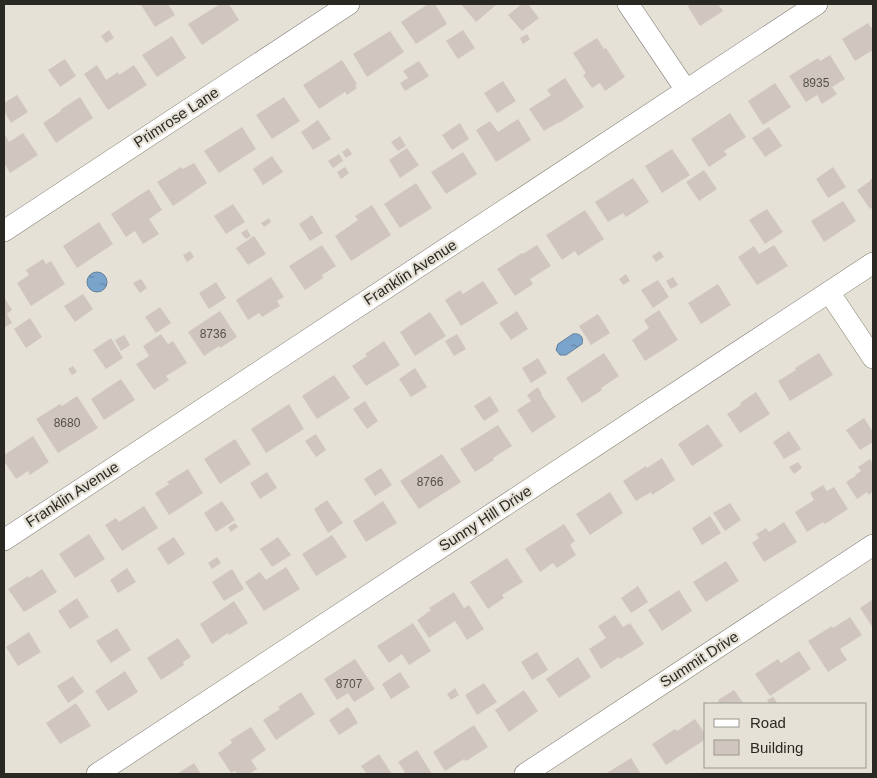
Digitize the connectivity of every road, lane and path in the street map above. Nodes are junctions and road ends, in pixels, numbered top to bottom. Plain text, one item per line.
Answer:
1 (349, 4) edge
2 (628, 4) edge
3 (817, 4) edge
4 (686, 90) junction
5 (4, 231) edge
6 (873, 263) edge
7 (829, 292) junction
8 (873, 358) edge
9 (4, 540) edge
10 (873, 545) edge
11 (97, 774) edge
12 (524, 774) edge

1 - 5 street, Primrose Lane
2 - 4 street
3 - 4 street, Franklin Avenue
4 - 9 street, Franklin Avenue
6 - 7 street, Sunny Hill Drive
7 - 8 street
7 - 11 street, Sunny Hill Drive
10 - 12 street, Summit Drive

